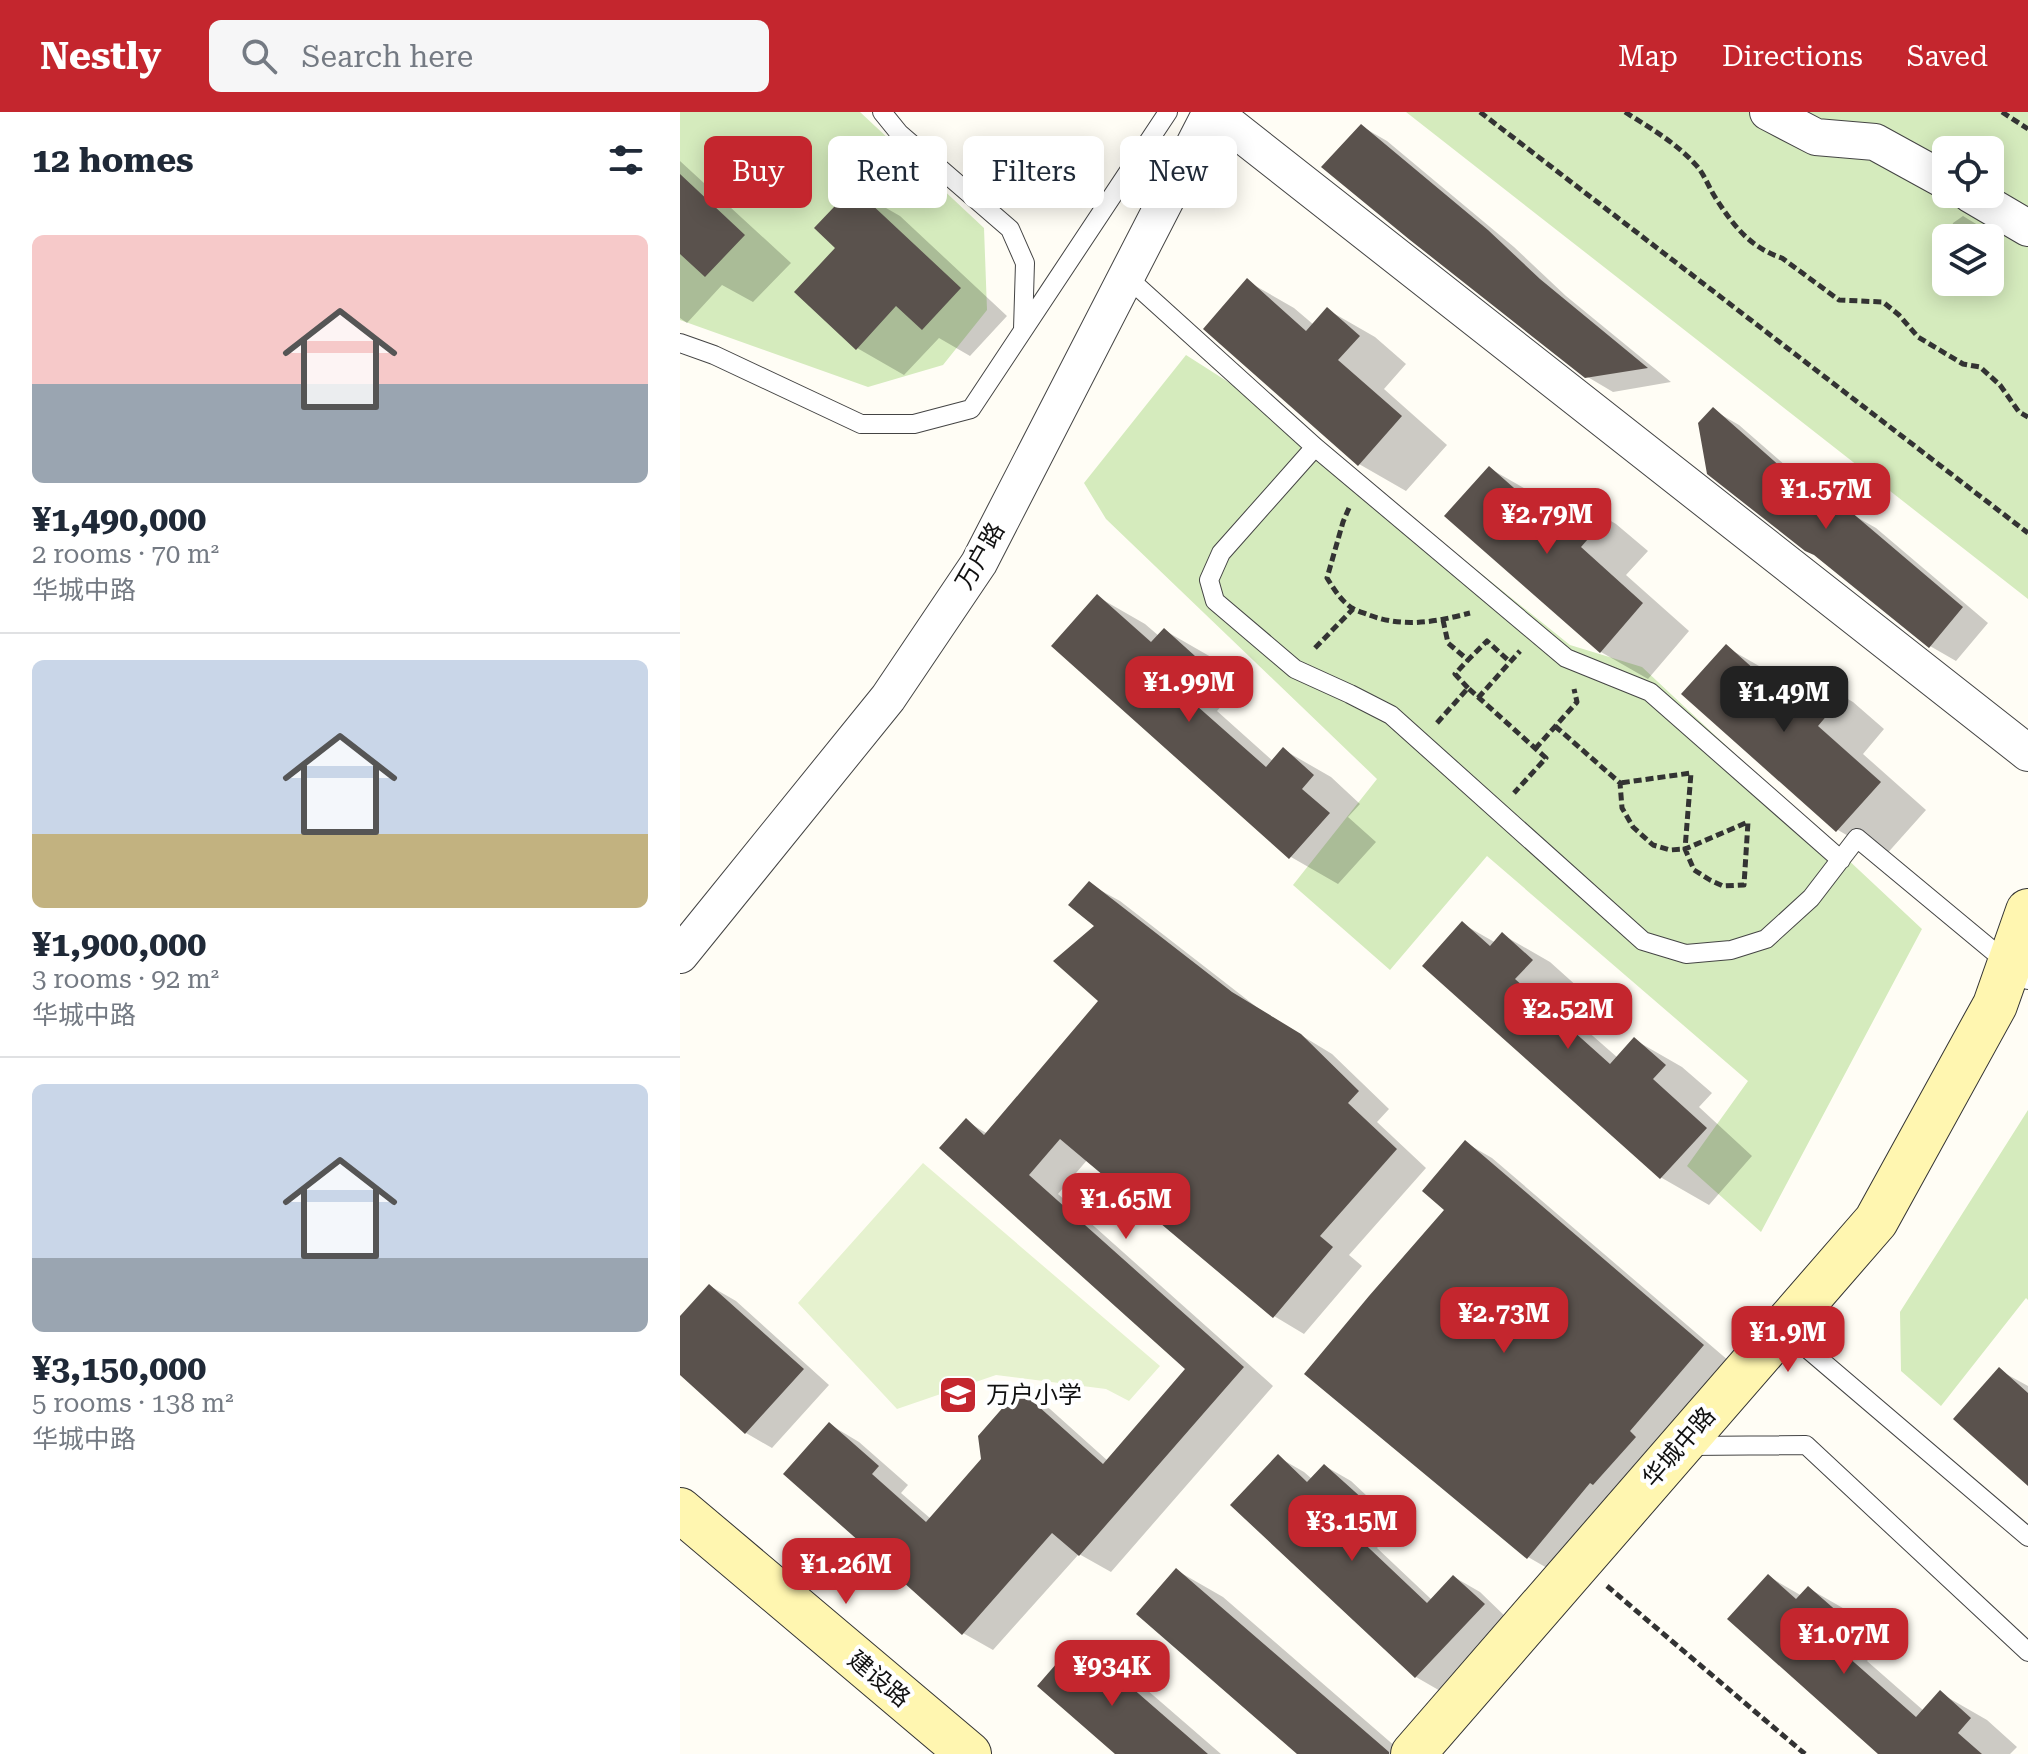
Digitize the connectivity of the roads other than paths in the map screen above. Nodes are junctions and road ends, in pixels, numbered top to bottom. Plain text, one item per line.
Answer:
1 (882, 112) edge
2 (1168, 112) edge
3 (1212, 112) edge
4 (1768, 112) edge
5 (1932, 173) edge
6 (1994, 208) edge
7 (2028, 228) edge
8 (1127, 277) junction
9 (1023, 329) junction
10 (680, 343) edge
11 (1315, 447) junction
12 (2028, 753) edge
13 (1841, 860) junction
14 (2028, 911) edge
15 (680, 955) edge
16 (2019, 972) edge
17 (1783, 1328) junction
18 (1681, 1446) junction
19 (680, 1510) edge
20 (2028, 1537) edge
21 (2028, 1652) edge
22 (969, 1754) edge
23 (1413, 1754) edge

1 - 9 lane
2 - 9 lane
3 - 8 street, 万户路
3 - 12 street
4 - 5 street
6 - 7 street
8 - 11 lane
8 - 15 street, 万户路
9 - 10 lane
11 - 13 lane
11 - 13 lane
13 - 16 lane
14 - 16 street, 华城中路
16 - 17 street, 华城中路
17 - 18 street, 华城中路
17 - 20 lane
18 - 21 lane
18 - 23 street, 华城中路
19 - 22 street, 建设路

